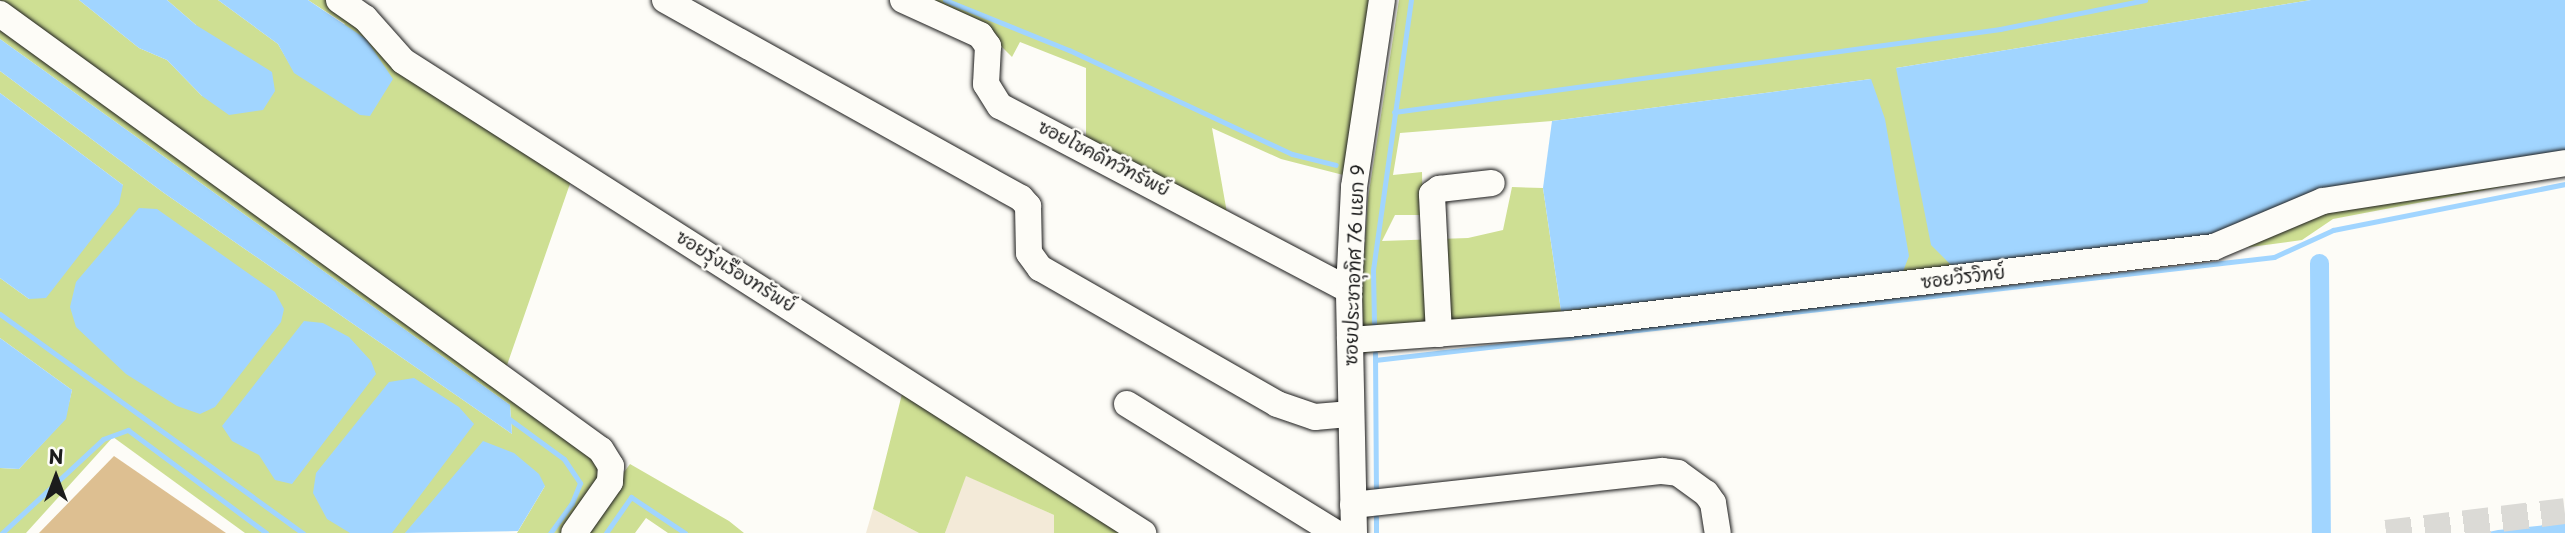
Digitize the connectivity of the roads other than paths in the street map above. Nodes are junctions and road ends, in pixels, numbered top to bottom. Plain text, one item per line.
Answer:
1 (339, 0) edge
2 (665, 0) edge
3 (904, 0) edge
4 (1382, 0) edge
5 (0, 14) edge
6 (2565, 163) edge
7 (1492, 183) dead end
8 (1349, 290) junction
9 (1439, 334) junction
10 (1350, 340) junction
11 (1128, 404) dead end
12 (1351, 414) junction
13 (1353, 505) junction
14 (574, 533) edge
15 (1143, 533) edge
16 (1336, 533) edge
17 (1354, 533) edge
18 (1718, 533) edge

1 - 15 street, ซอยรุ่งเรืองทรัพย์
2 - 12 street
3 - 8 street, ซอยโชคดีทวีทรัพย์
4 - 8 street, ซอยประชาอุทิศ 76 แยก 9
5 - 14 street
6 - 9 street, ซอยวีรวิทย์
7 - 9 street
8 - 10 street, ซอยประชาอุทิศ 76 แยก 9
9 - 10 street, ซอยวีรวิทย์
10 - 12 street, ซอยประชาอุทิศ 76 แยก 9
11 - 16 street
12 - 13 street, ซอยประชาอุทิศ 76 แยก 9
13 - 17 street, ซอยประชาอุทิศ 76 แยก 9
13 - 18 street

